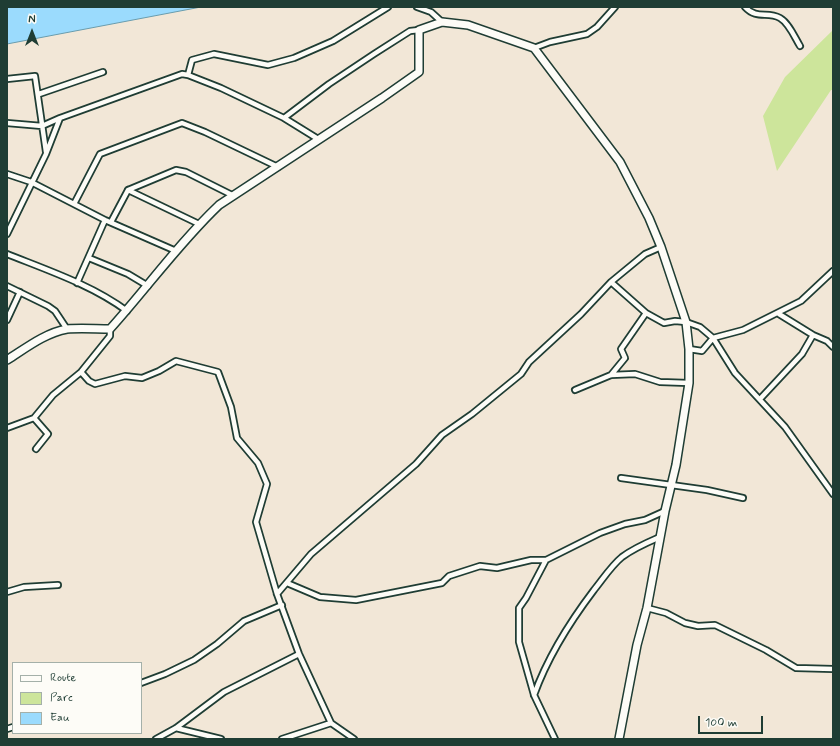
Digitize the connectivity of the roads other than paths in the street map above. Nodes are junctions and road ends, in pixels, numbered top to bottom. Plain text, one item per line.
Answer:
1 (388, 7) edge
2 (417, 7) edge
3 (615, 7) edge
4 (745, 7) edge
5 (442, 22) junction
6 (419, 30) junction
7 (800, 46) dead end
8 (534, 48) junction
9 (103, 72) dead end
10 (188, 75) junction
11 (7, 79) edge
12 (39, 94) junction
13 (60, 118) junction
14 (284, 118) junction
15 (7, 122) edge
16 (42, 126) junction
17 (318, 139) junction
18 (46, 154) junction
19 (278, 167) junction
20 (7, 174) edge
21 (31, 182) junction
22 (128, 190) junction
23 (232, 196) junction
24 (74, 204) junction
25 (105, 220) junction
26 (110, 222) junction
27 (199, 224) junction
28 (8, 232) edge
29 (661, 247) junction
30 (176, 251) junction
31 (7, 254) edge
32 (89, 258) junction
33 (833, 271) edge
34 (612, 282) junction
35 (77, 283) junction
36 (7, 286) edge
37 (148, 286) junction
38 (20, 292) junction
39 (127, 311) junction
40 (646, 313) junction
41 (779, 314) junction
42 (7, 320) edge
43 (686, 322) junction
44 (110, 329) junction
45 (67, 330) junction
46 (813, 335) junction
47 (713, 338) junction
48 (833, 347) edge
49 (690, 349) junction
50 (7, 359) edge
51 (81, 372) junction
52 (611, 375) junction
53 (689, 383) junction
54 (575, 390) dead end
55 (760, 399) junction
56 (34, 418) junction
57 (7, 428) edge
58 (36, 449) dead end
59 (621, 478) dead end
60 (671, 486) junction
61 (833, 494) edge
62 (743, 498) dead end
63 (665, 511) junction
64 (660, 537) junction
65 (546, 560) junction
66 (287, 583) junction
67 (58, 585) dead end
68 (7, 592) edge
69 (277, 594) junction
70 (282, 605) junction
71 (647, 608) junction
72 (300, 654) junction
73 (833, 669) edge
74 (142, 683) edge
75 (534, 695) junction
76 (331, 723) junction
77 (176, 728) junction
78 (156, 739) edge
79 (221, 739) edge
80 (282, 739) edge
81 (354, 739) edge
82 (555, 739) edge
83 (620, 739) edge

1 - 10 street
2 - 5 street
3 - 8 street
4 - 7 street
5 - 6 street
5 - 8 street
6 - 14 street
6 - 17 street
8 - 29 street
9 - 12 street
10 - 13 street
10 - 14 street
11 - 12 street
12 - 16 street
13 - 16 street
13 - 18 street
14 - 17 street
15 - 16 street
16 - 18 street
17 - 19 street
18 - 21 street
19 - 23 street
19 - 24 street
20 - 21 street
21 - 24 street
21 - 28 street
22 - 23 street
22 - 26 street
22 - 27 street
23 - 27 street
24 - 25 street
25 - 26 street
25 - 32 street
26 - 30 street
27 - 30 street
29 - 34 street
29 - 43 street
30 - 37 street
31 - 35 street
32 - 35 street
32 - 37 street
33 - 41 street
34 - 40 street
34 - 66 street
35 - 39 street
36 - 38 street
37 - 39 street
38 - 42 street
38 - 45 street
39 - 44 street
40 - 43 street
40 - 52 street
41 - 46 street
41 - 47 street
43 - 47 street
43 - 49 street
44 - 45 street
44 - 51 street
45 - 50 street
46 - 48 street
46 - 55 street
47 - 49 street
47 - 55 street
49 - 53 street
51 - 56 street
51 - 69 street
52 - 53 street
52 - 54 street
53 - 60 street
55 - 61 street
56 - 57 street
56 - 58 street
59 - 60 street
60 - 62 street
60 - 63 street
63 - 64 street
63 - 65 street
64 - 71 street
64 - 75 street
65 - 66 street
65 - 75 street
66 - 69 street
67 - 68 street
69 - 70 street
70 - 72 street
70 - 74 street
71 - 73 street
71 - 83 street
72 - 76 street
72 - 77 street
75 - 82 street
76 - 80 street
76 - 81 street
77 - 78 street
77 - 79 street

